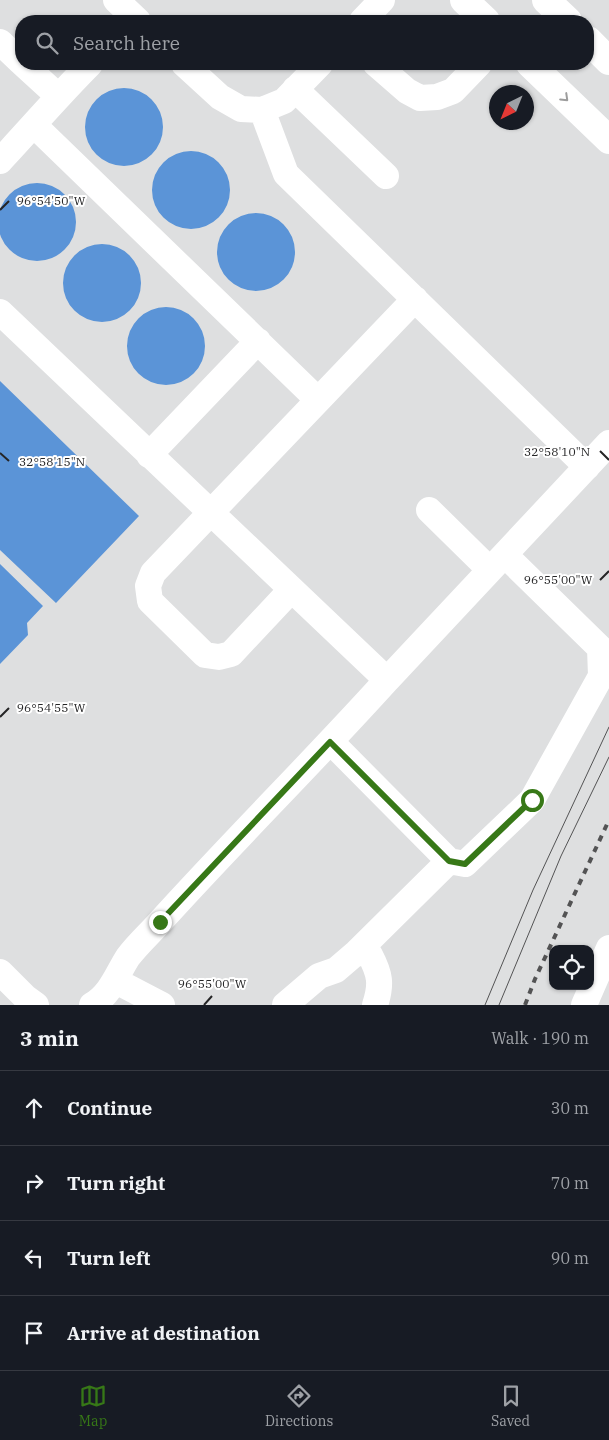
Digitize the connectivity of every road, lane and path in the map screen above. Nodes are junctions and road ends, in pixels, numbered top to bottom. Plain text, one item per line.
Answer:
1 (116, 0) edge
2 (382, 0) edge
3 (464, 0) edge
4 (546, 0) edge
5 (130, 15) edge
6 (368, 15) edge
7 (480, 15) edge
8 (562, 15) edge
9 (0, 42) edge
10 (594, 46) edge
11 (15, 56) edge
12 (609, 61) edge
13 (30, 70) edge
14 (84, 70) edge
15 (191, 70) edge
16 (314, 70) edge
17 (383, 70) edge
18 (473, 70) edge
19 (536, 70) edge
20 (295, 89) junction
21 (58, 96) junction
22 (262, 110) junction
23 (34, 124) junction
24 (609, 140) edge
25 (0, 161) edge
26 (386, 176) dead end
27 (415, 299) junction
28 (0, 312) edge
29 (258, 341) junction
30 (318, 400) junction
31 (609, 443) edge
32 (149, 455) junction
33 (587, 467) junction
34 (429, 510) dead end
35 (210, 512) junction
36 (498, 562) junction
37 (292, 590) junction
38 (387, 680) junction
39 (330, 742) junction
40 (449, 861) junction
41 (609, 948) edge
42 (357, 952) junction
43 (0, 972) edge
44 (603, 974) edge
45 (116, 981) junction
46 (36, 1005) edge
47 (92, 1005) edge
48 (162, 1005) edge
49 (285, 1005) edge
50 (375, 1005) edge
51 (584, 1005) edge

1 - 5 street
2 - 6 street
3 - 7 main road
4 - 8 main road
9 - 11 street
10 - 12 main road
13 - 21 street
14 - 21 street
15 - 22 street
16 - 20 street
17 - 18 street
19 -> 24 main road
20 - 22 street
20 - 26 street
21 - 23 street
22 - 27 street
23 - 25 street
23 - 29 street
27 - 30 street
27 - 33 street
28 - 32 street
29 - 30 street
29 - 32 street
30 - 35 street
31 - 33 street
32 - 35 street
33 - 36 street
34 - 36 street
35 - 37 street
35 - 37 street
36 - 38 street
36 - 40 street
37 - 38 street
38 - 39 street
39 - 40 street
39 - 45 street
40 - 42 street
41 - 44 street
42 - 49 street
42 - 50 street
43 - 46 street
44 - 51 street
45 - 47 street
45 - 48 street

